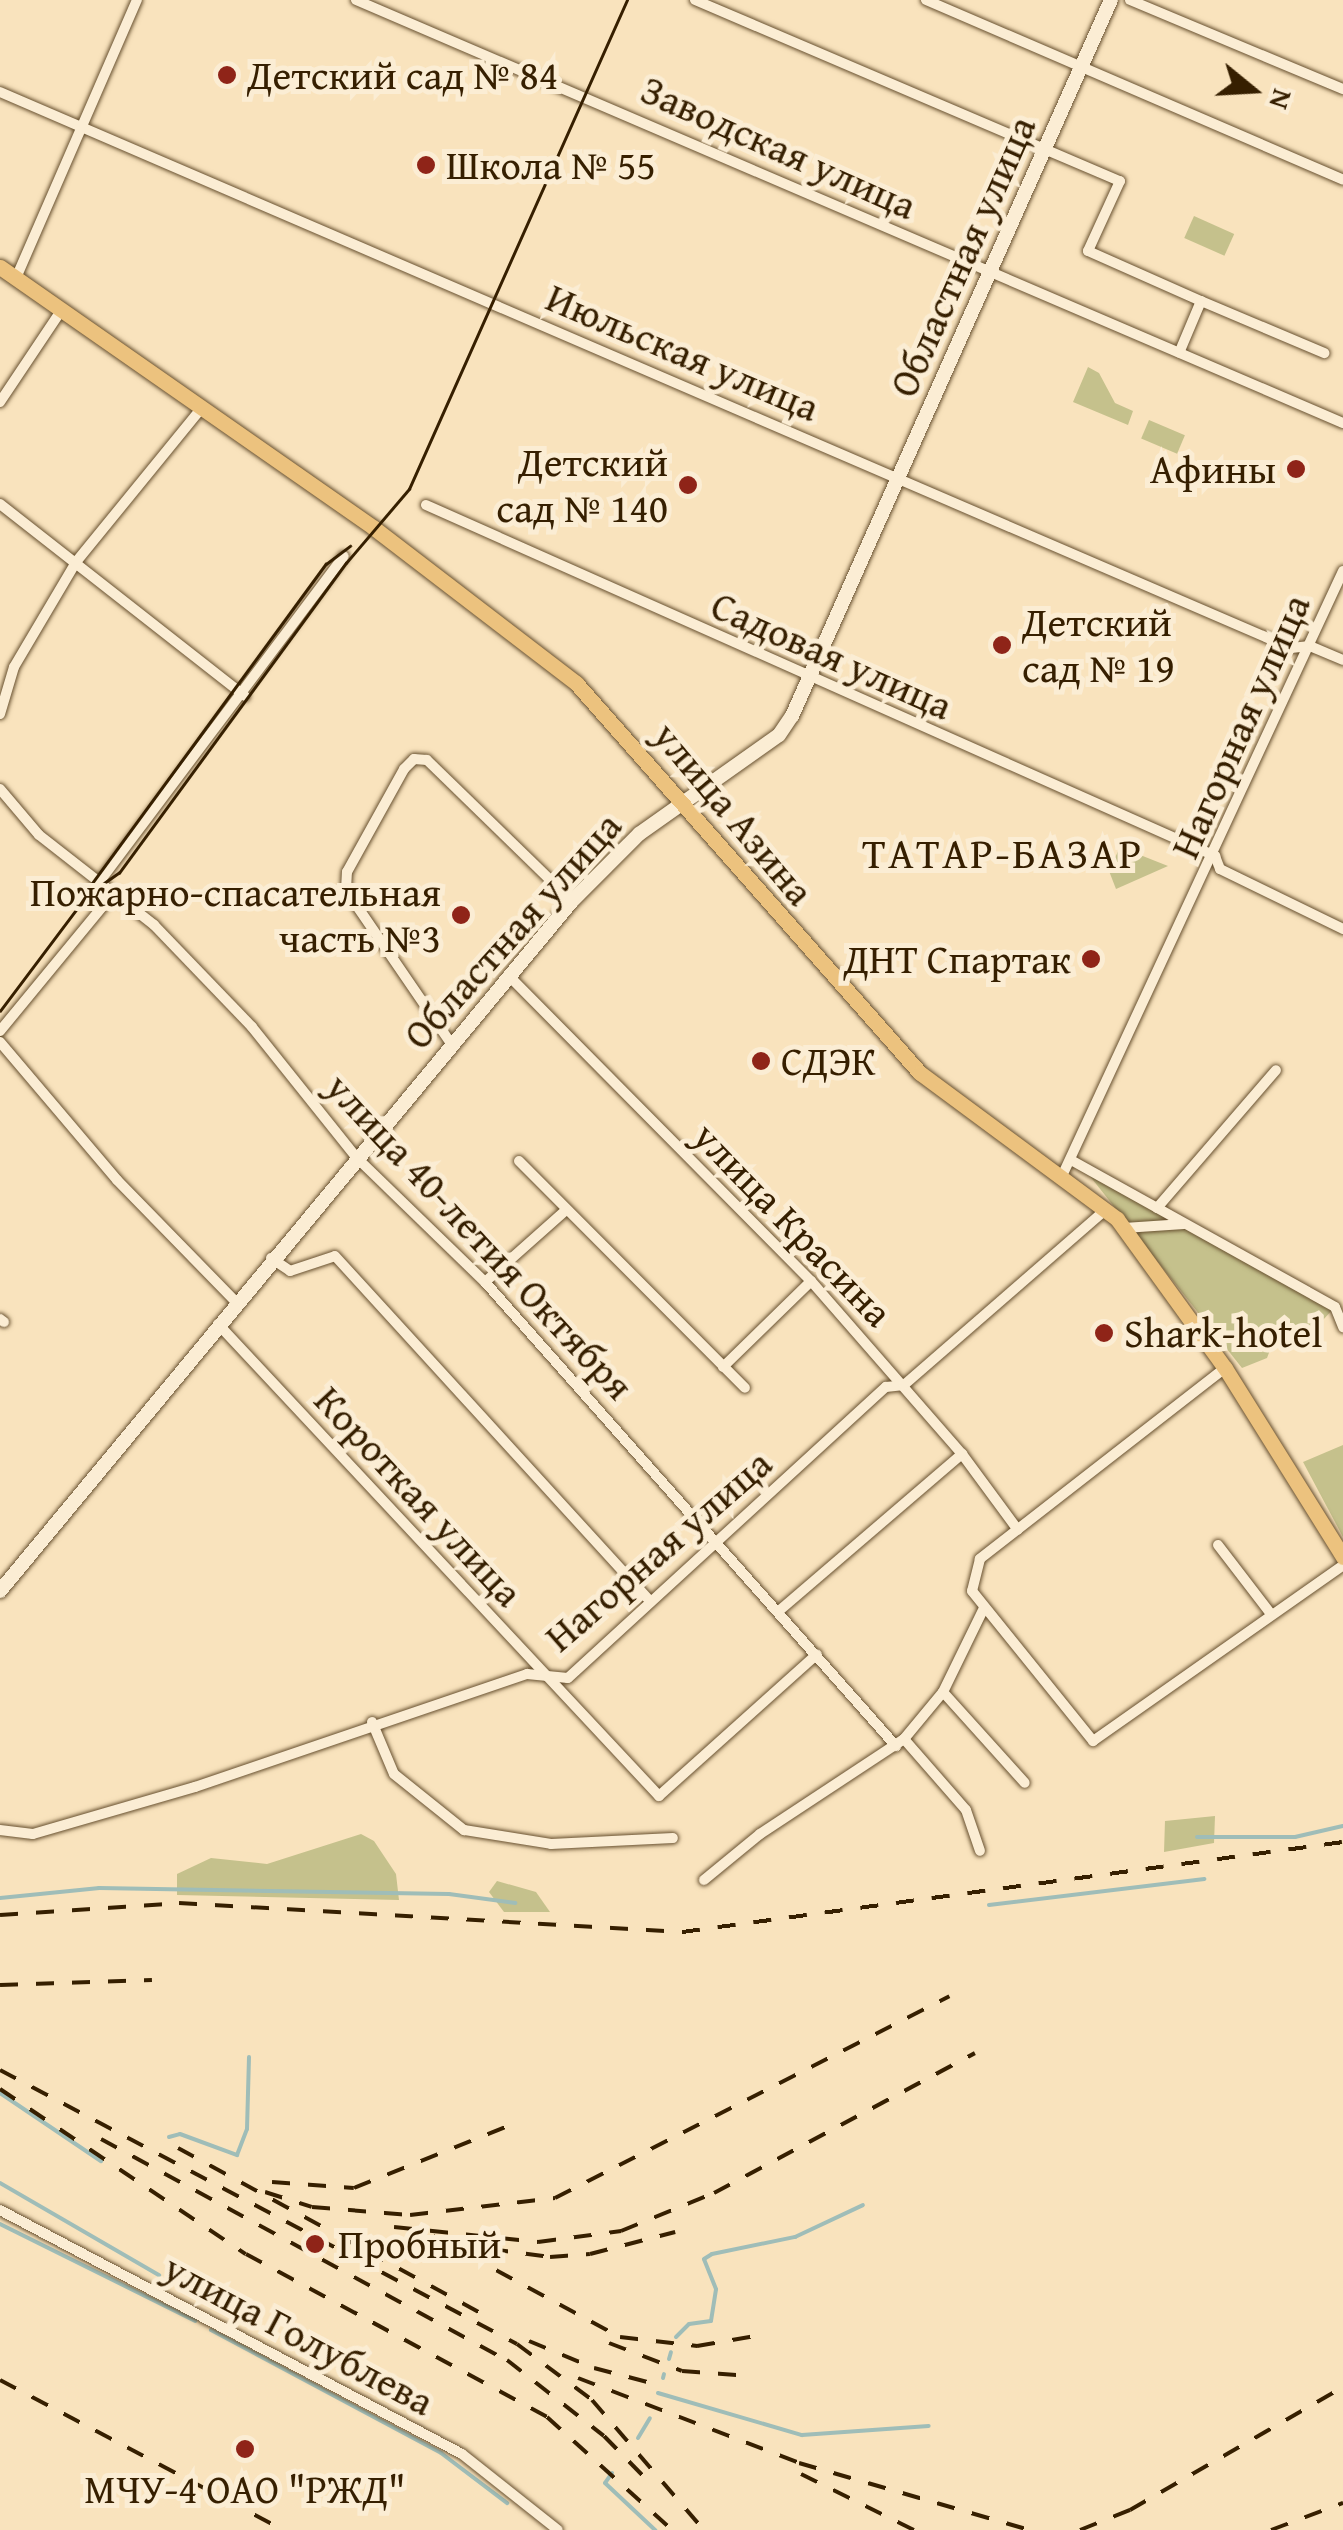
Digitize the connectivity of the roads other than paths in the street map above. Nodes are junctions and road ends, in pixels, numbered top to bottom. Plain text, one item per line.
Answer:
1 (137, 0) edge
2 (356, 0) edge
3 (695, 0) edge
4 (926, 0) edge
5 (1111, 0) edge
6 (1130, 0) edge
7 (1083, 67) junction
8 (1343, 89) edge
9 (0, 92) edge
10 (81, 129) junction
11 (1046, 150) junction
12 (1343, 180) edge
13 (0, 267) edge
14 (992, 273) junction
15 (16, 278) junction
16 (1201, 301) junction
17 (61, 311) junction
18 (1180, 353) junction
19 (1324, 353) dead end
20 (0, 402) edge
21 (200, 410) junction
22 (1343, 424) edge
23 (898, 475) junction
24 (0, 504) edge
25 (426, 506) dead end
26 (344, 556) dead end
27 (76, 562) junction
28 (1343, 572) edge
29 (1310, 646) junction
30 (1343, 660) edge
31 (811, 680) junction
32 (245, 696) junction
33 (2, 707) edge
34 (0, 789) edge
35 (682, 804) junction
36 (1215, 856) junction
37 (97, 885) junction
38 (112, 895) junction
39 (572, 901) junction
40 (1343, 929) edge
41 (508, 975) junction
42 (0, 1032) edge
43 (0, 1042) edge
44 (450, 1042) junction
45 (5, 1061) edge
46 (1276, 1070) dead end
47 (357, 1158) junction
48 (1070, 1160) junction
49 (519, 1161) dead end
50 (1062, 1176) junction
51 (1156, 1208) junction
52 (566, 1210) junction
53 (1105, 1210) junction
54 (1186, 1224) junction
55 (1124, 1228) junction
56 (270, 1258) junction
57 (811, 1281) junction
58 (485, 1282) junction
59 (236, 1302) junction
60 (1339, 1303) edge
61 (218, 1324) junction
62 (1343, 1326) edge
63 (723, 1367) junction
64 (1225, 1368) junction
65 (904, 1385) junction
66 (745, 1388) dead end
67 (962, 1454) junction
68 (1018, 1530) junction
69 (718, 1540) junction
70 (1218, 1546) dead end
71 (1343, 1557) edge
72 (1343, 1565) edge
73 (0, 1590) edge
74 (650, 1601) junction
75 (984, 1608) junction
76 (780, 1610) junction
77 (1271, 1614) junction
78 (817, 1654) junction
79 (552, 1680) junction
80 (943, 1692) junction
81 (372, 1722) junction
82 (900, 1743) junction
83 (1025, 1783) dead end
84 (0, 1830) edge
85 (673, 1838) dead end
86 (980, 1851) dead end
87 (704, 1880) dead end
88 (0, 2210) edge
89 (558, 2530) edge

1 - 10 street
2 - 14 street, Заводская улица
3 - 11 street
4 - 7 street
5 - 7 main road, Областная улица
6 - 8 street
7 - 11 main road, Областная улица
7 - 12 street
9 - 10 street, Июльская улица
10 - 15 street
10 - 23 street, Июльская улица
11 - 14 main road, Областная улица
11 - 16 street
13 - 15 main road, улица Азина
14 - 18 street, Заводская улица
14 - 23 main road, Областная улица
15 - 17 main road, улица Азина
16 - 18 street
16 - 19 street
17 - 20 street
17 - 21 main road, улица Азина
18 - 22 street, Заводская улица
21 - 27 street
21 - 35 main road, улица Азина
23 - 29 street, Июльская улица
23 - 31 main road, Областная улица
24 - 27 street
25 - 31 street, Садовая улица
26 - 32 street
27 - 32 street
27 - 33 street
28 - 29 street, Нагорная улица
29 - 30 street, Июльская улица
29 - 36 street, Нагорная улица
31 - 35 main road, Областная улица
31 - 36 street, Садовая улица
32 - 37 street
34 - 37 street, улица 40-летия Октября
35 - 39 main road, Областная улица
35 - 50 main road, улица Азина
36 - 40 street, Садовая улица
36 - 48 street, Нагорная улица
37 - 38 street, улица 40-летия Октября
38 - 42 street
38 - 47 street, улица 40-летия Октября
39 - 41 main road, Областная улица
39 - 44 street
41 - 44 main road, Областная улица
41 - 57 street, улица Красина
43 - 45 street
44 - 47 main road, Областная улица
45 - 59 street
46 - 51 street
47 - 56 main road, Областная улица
47 - 58 street, улица 40-летия Октября
48 - 50 street, Нагорная улица
48 - 51 street
49 - 52 street
50 - 53 main road, улица Азина
51 - 54 street
52 - 58 street
52 - 63 street
53 - 55 main road, улица Азина
53 - 65 street, Нагорная улица
54 - 55 street
54 - 60 street
55 - 64 main road, улица Азина
56 - 59 main road, Областная улица
56 - 74 street
57 - 63 street
57 - 65 street, улица Красина
58 - 69 street, улица 40-летия Октября
59 - 61 main road, Областная улица
60 - 62 street
61 - 73 main road, Областная улица
61 - 79 street, Короткая улица
63 - 66 street
64 - 68 street
64 - 71 main road, улица Азина
65 - 67 street, улица Красина
65 - 69 street, Нагорная улица
67 - 68 street, улица Красина
67 - 76 street
68 - 75 street
69 - 74 street, Нагорная улица
69 - 76 street, улица 40-летия Октября
70 - 77 street
72 - 77 street
74 - 79 street, Нагорная улица
75 - 77 street
75 - 80 street
76 - 78 street, улица 40-летия Октября
78 - 79 street, Короткая улица
78 - 82 street, улица 40-летия Октября
79 - 81 street, Нагорная улица
80 - 82 street
80 - 83 street
81 - 84 street, Нагорная улица
81 - 85 street
82 - 86 street, улица 40-летия Октября
82 - 87 street
88 - 89 street, улица Голублева

